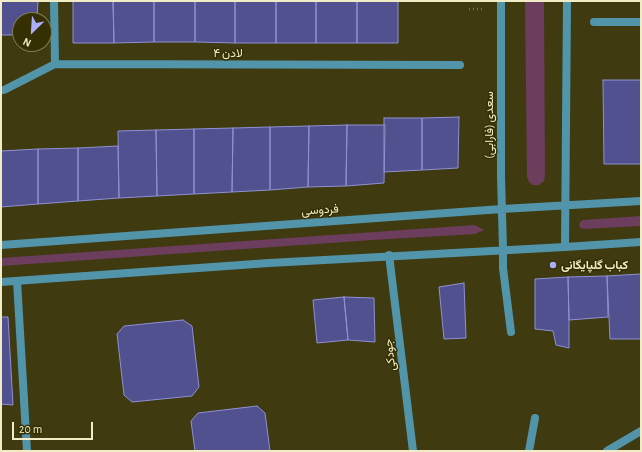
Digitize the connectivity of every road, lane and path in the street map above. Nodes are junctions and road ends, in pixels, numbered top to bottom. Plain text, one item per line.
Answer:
1 (54, 1) edge
2 (501, 1) edge
3 (567, 1) edge
4 (594, 22) dead end
5 (641, 22) edge
6 (55, 64) junction
7 (460, 65) dead end
8 (1, 90) edge
9 (641, 201) edge
10 (565, 206) junction
11 (502, 209) junction
12 (641, 242) edge
13 (1, 245) edge
14 (565, 247) junction
15 (503, 249) junction
16 (389, 255) junction
17 (17, 281) junction
18 (1, 282) edge
19 (511, 332) dead end
20 (535, 418) dead end
21 (641, 431) edge
22 (27, 451) edge
23 (413, 451) edge
24 (529, 451) edge
25 (606, 451) edge

1 - 6 street
2 - 11 street, سعدی (فارابی)
3 - 10 street
4 - 5 street
6 - 7 street, لادن ۴
6 - 8 street, لادن ۴
9 - 10 street, فردوسی
10 - 11 street, فردوسی
10 - 14 street
11 - 13 street, فردوسی
11 - 15 street, سعدی (فارابی)
12 - 14 street
14 - 15 street
15 - 16 street
15 - 19 street, سعدی (فارابی)
16 - 17 street
16 - 23 street, جودکی
17 - 18 street
17 - 22 street
20 - 24 street
21 - 25 street

